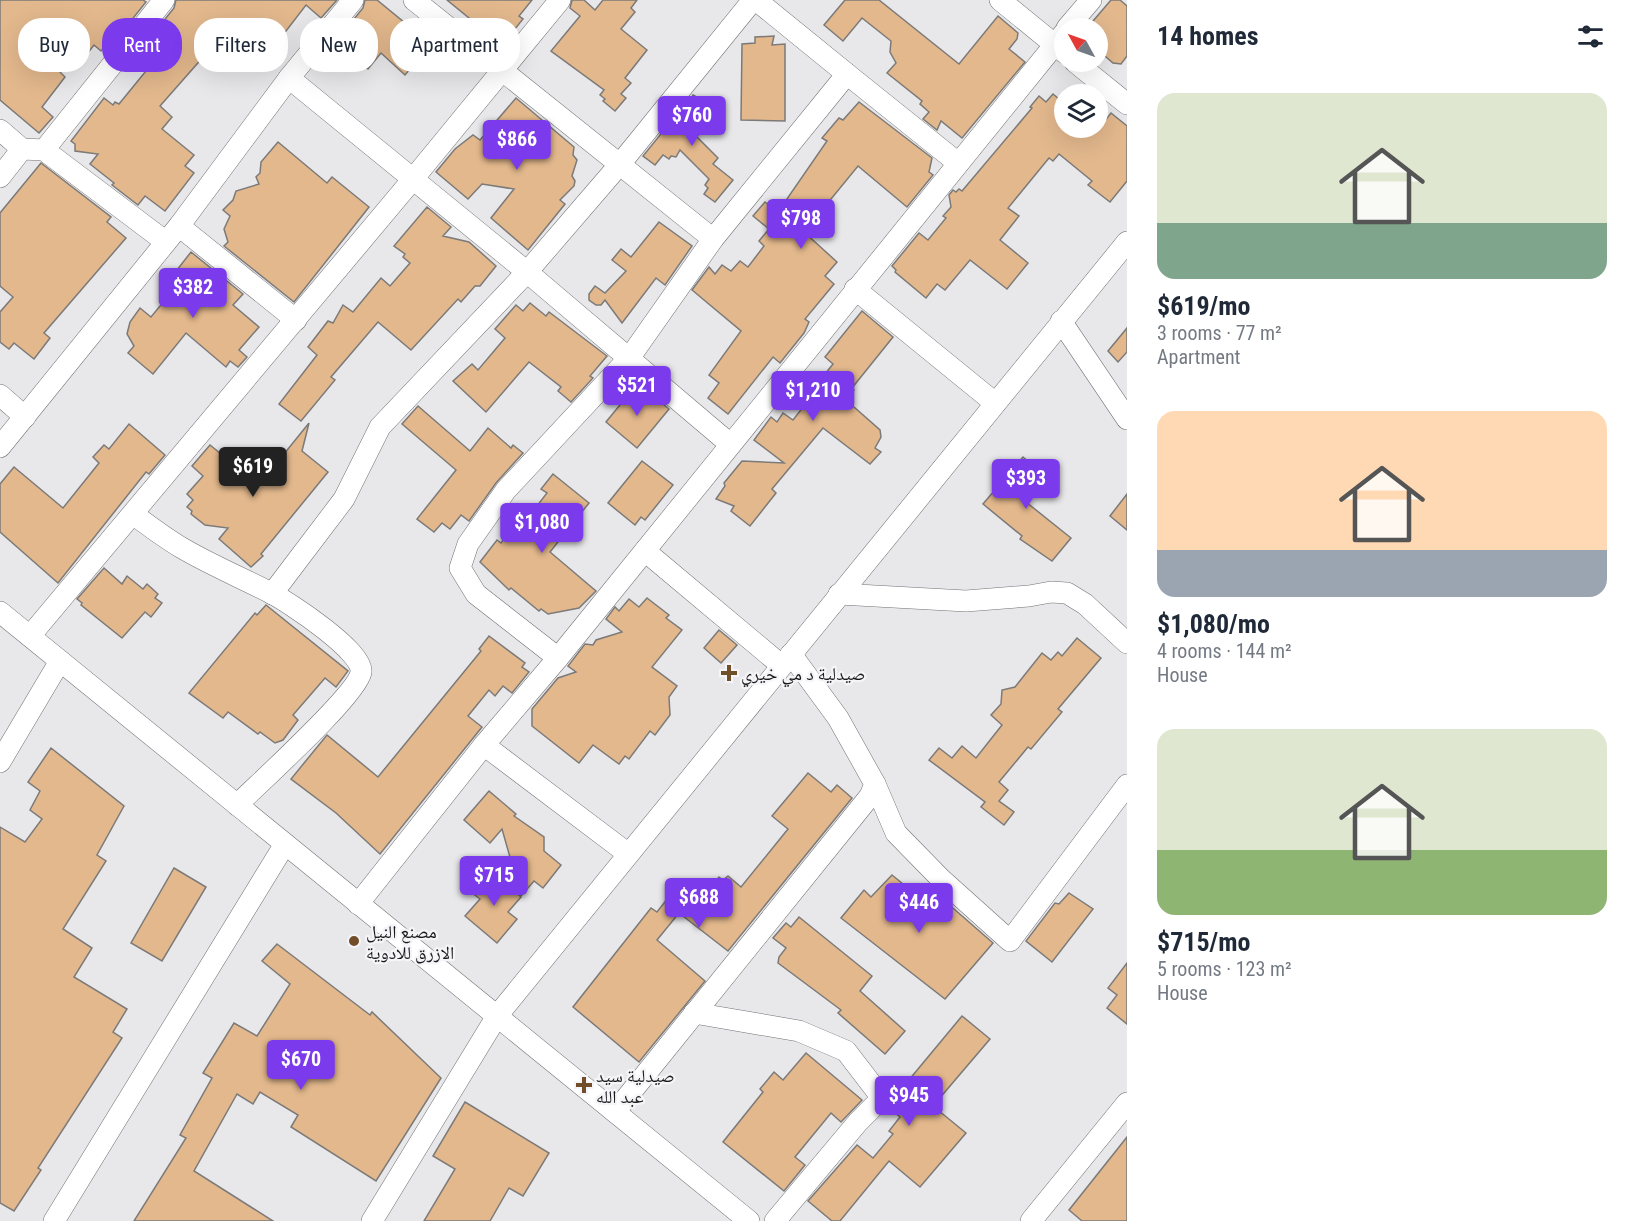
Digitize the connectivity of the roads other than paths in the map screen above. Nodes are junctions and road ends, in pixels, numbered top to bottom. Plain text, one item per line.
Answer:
1 (164, 0) edge
2 (353, 0) edge
3 (414, 0) edge
4 (560, 0) edge
5 (754, 0) edge
6 (1000, 0) edge
7 (1091, 0) edge
8 (437, 18) edge
9 (1078, 18) edge
10 (1054, 34) edge
11 (520, 50) edge
12 (1054, 51) edge
13 (502, 72) edge
14 (506, 72) edge
15 (1087, 72) edge
16 (847, 74) junction
17 (289, 78) junction
18 (1127, 104) edge
19 (0, 130) edge
20 (22, 149) junction
21 (44, 150) junction
22 (958, 163) junction
23 (620, 164) junction
24 (0, 177) edge
25 (413, 179) junction
26 (172, 234) junction
27 (713, 239) junction
28 (1127, 242) edge
29 (527, 272) junction
30 (855, 289) junction
31 (296, 320) junction
32 (1061, 321) junction
33 (630, 357) junction
34 (0, 395) edge
35 (994, 403) junction
36 (25, 417) junction
37 (1127, 419) edge
38 (730, 444) junction
39 (0, 447) edge
40 (133, 514) junction
41 (645, 550) junction
42 (272, 594) junction
43 (839, 594) junction
44 (0, 612) edge
45 (30, 636) junction
46 (1127, 643) edge
47 (558, 658) junction
48 (786, 660) junction
49 (60, 661) junction
50 (483, 744) junction
51 (0, 762) edge
52 (875, 784) junction
53 (1127, 785) edge
54 (237, 805) junction
55 (285, 844) junction
56 (627, 853) junction
57 (358, 904) junction
58 (694, 1013) junction
59 (496, 1016) junction
60 (1127, 1103) edge
61 (615, 1112) junction
62 (724, 1213) edge
63 (54, 1221) edge
64 (372, 1221) edge
65 (749, 1221) edge
66 (775, 1221) edge
67 (1030, 1221) edge

1 - 21 street
2 - 17 street
3 - 8 street
4 - 11 street
5 - 16 street
5 - 23 street
6 - 10 street
7 - 9 street
12 - 22 street
13 - 25 street
14 - 23 street
15 - 18 street
16 - 22 street
16 - 27 street
17 - 25 street
17 - 26 street
19 - 20 street
20 - 21 street
20 - 24 street
21 - 26 street
22 - 30 street
23 - 27 street
23 - 29 street
25 - 29 street
25 - 31 street
26 - 31 street
26 - 36 street
27 - 33 street
28 - 32 street
29 - 33 street
29 - 42 street
30 - 35 street
30 - 38 street
31 - 40 street
32 - 35 street
32 - 37 street
33 - 38 street
33 - 47 street
34 - 36 street
35 - 43 street
36 - 39 street
38 - 41 street
40 - 42 street
40 - 45 street
41 - 47 street
41 - 48 street
42 - 54 street
43 - 46 street
43 - 48 street
44 - 45 street
45 - 49 street
47 - 50 street
48 - 52 street
48 - 56 street
49 - 51 street
49 - 54 street
50 - 56 street
50 - 57 street
52 - 53 street
52 - 58 street
54 - 55 street
55 - 57 street
55 - 63 street
56 - 59 street
57 - 59 street
58 - 61 street
58 - 66 street
59 - 61 street
59 - 64 street
60 - 67 street
61 - 62 street
62 - 65 street

